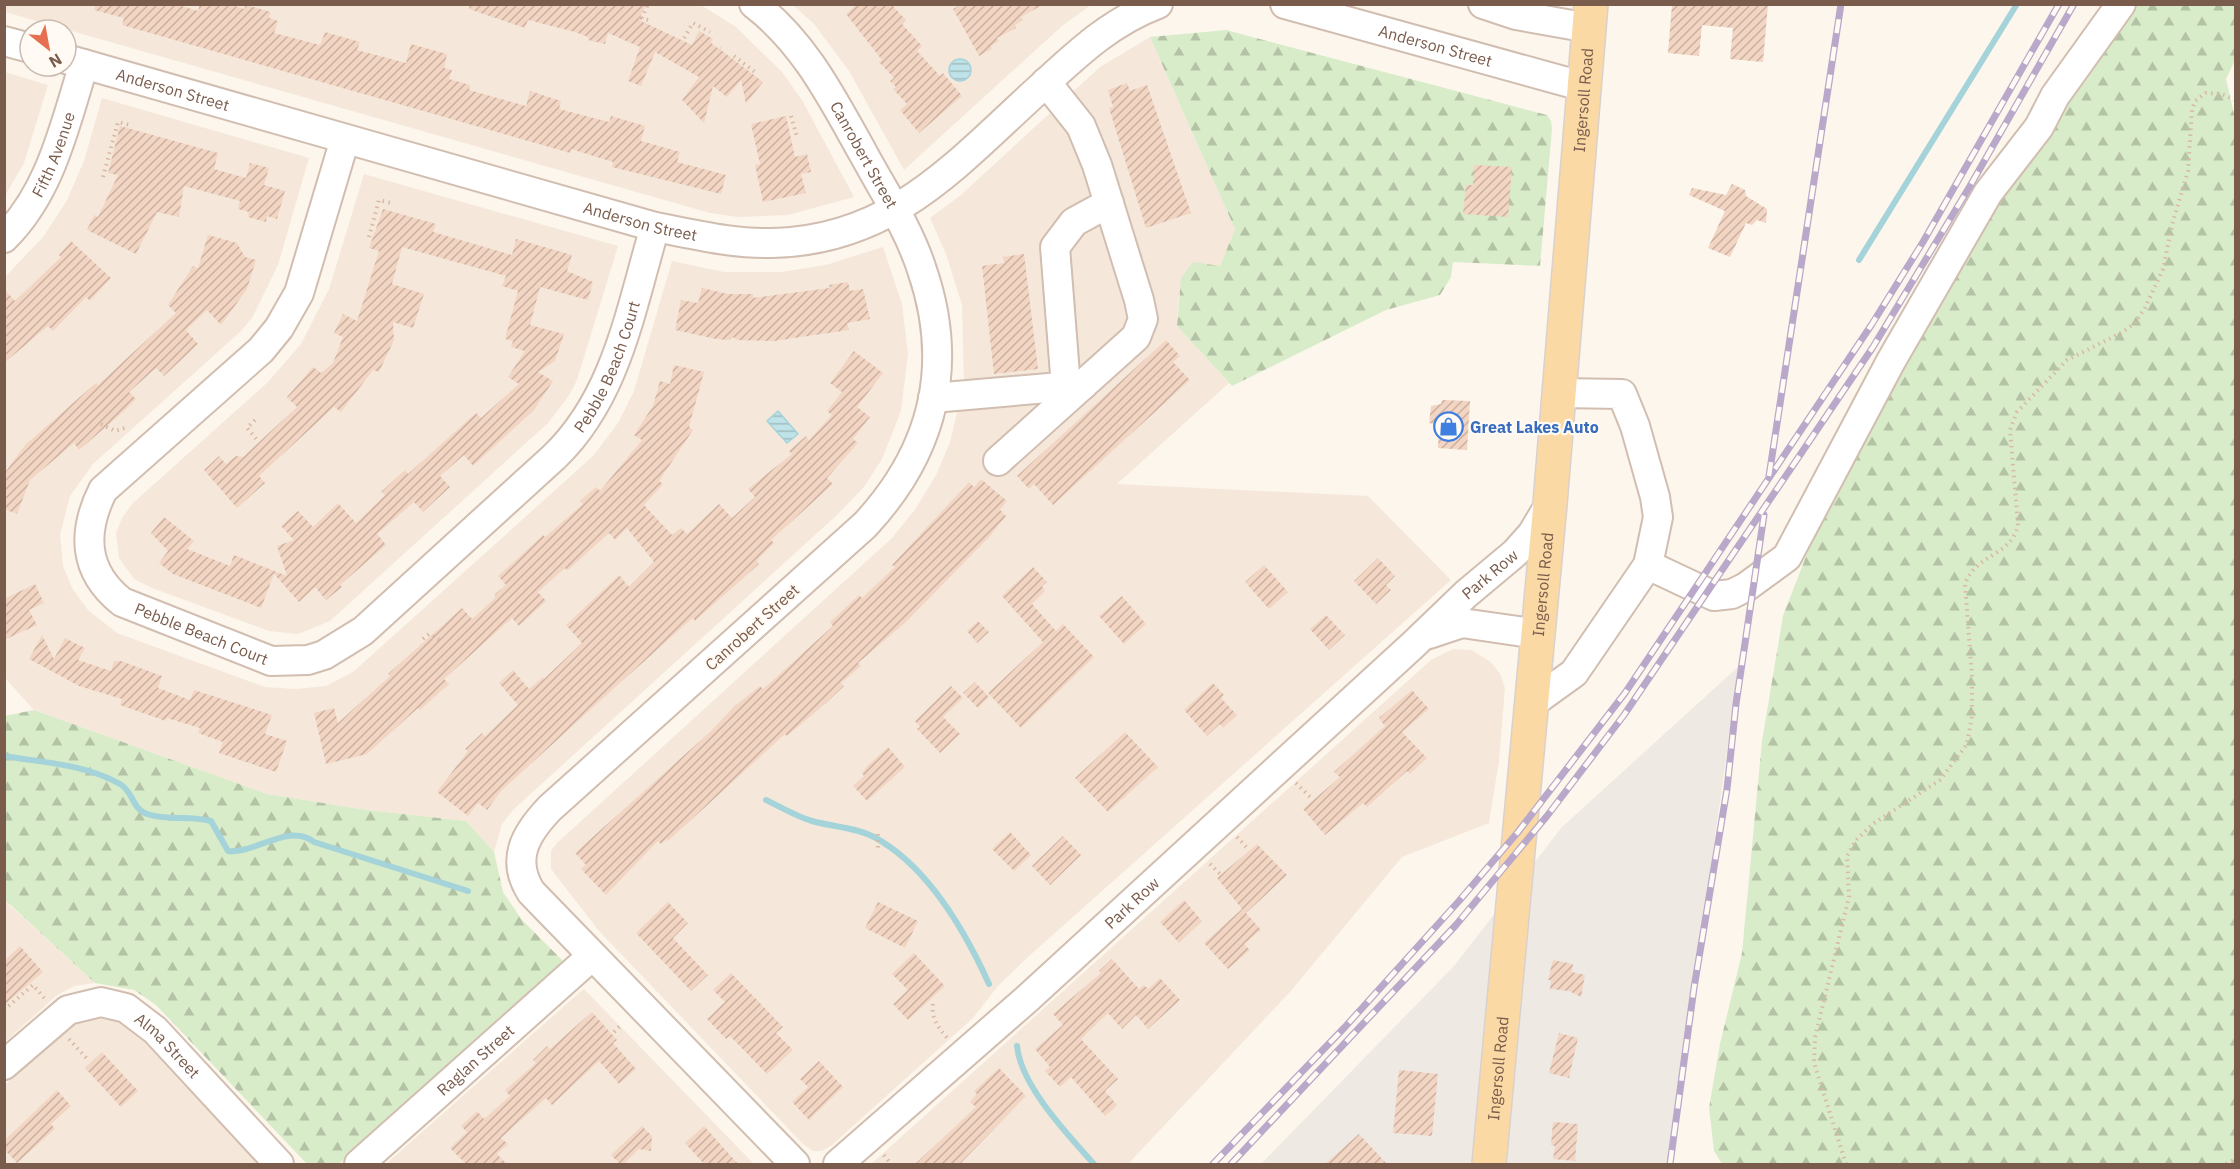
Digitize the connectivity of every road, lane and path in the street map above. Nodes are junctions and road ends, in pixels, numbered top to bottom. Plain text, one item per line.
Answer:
1 (648, 4) edge
2 (754, 4) edge
3 (1158, 4) edge
4 (1483, 4) edge
5 (2121, 4) edge
6 (1303, 7) edge
7 (1590, 16) edge
8 (648, 20) dead end
9 (710, 32) dead end
10 (684, 38) dead end
11 (734, 56) dead end
12 (78, 63) edge
13 (755, 72) dead end
14 (71, 78) edge
15 (1046, 82) junction
16 (1585, 87) junction
17 (2235, 100) edge
18 (791, 116) dead end
19 (130, 125) dead end
20 (797, 137) dead end
21 (345, 139) junction
22 (103, 177) dead end
23 (392, 202) dead end
24 (1109, 202) junction
25 (894, 212) junction
26 (655, 227) junction
27 (369, 237) dead end
28 (4, 238) edge
29 (1075, 386) junction
30 (1559, 393) junction
31 (933, 398) junction
32 (255, 420) dead end
33 (101, 424) dead end
34 (128, 427) dead end
35 (258, 441) dead end
36 (998, 461) dead end
37 (1550, 504) junction
38 (1648, 565) junction
39 (1539, 634) junction
40 (1422, 637) junction
41 (423, 639) dead end
42 (443, 642) dead end
43 (1531, 704) junction
44 (1294, 781) dead end
45 (1310, 797) dead end
46 (878, 834) dead end
47 (1234, 835) dead end
48 (1249, 850) dead end
49 (878, 852) dead end
50 (1206, 860) dead end
51 (1220, 874) dead end
52 (592, 956) junction
53 (50, 1004) dead end
54 (933, 1004) dead end
55 (4, 1010) edge
56 (622, 1024) dead end
57 (614, 1032) dead end
58 (951, 1042) dead end
59 (4, 1065) edge
60 (881, 1152) dead end
61 (2235, 1159) edge
62 (279, 1164) edge
63 (359, 1164) edge
64 (795, 1164) edge
65 (838, 1164) edge
66 (891, 1164) edge
67 (1490, 1164) edge
68 (1846, 1164) edge
69 (2226, 1164) edge

1 - 8 path
2 - 25 street, Canrobert Street
3 - 15 street, Anderson Street
4 - 7 street
5 - 38 street
6 - 16 street, Anderson Street
7 - 16 main road, Ingersoll Road
9 - 10 path
11 - 13 path
12 - 21 street, Anderson Street
14 - 28 street, Fifth Avenue
15 - 24 street
15 - 25 street, Anderson Street
16 - 30 main road, Ingersoll Road
17 - 68 path
18 - 20 path
19 - 22 path
21 - 26 street, Anderson Street
21 - 26 street, Pebble Beach Court
23 - 27 path
24 - 29 street
24 - 29 street
25 - 26 street, Anderson Street
25 - 31 street, Canrobert Street
29 - 31 street
29 - 36 street
30 - 37 main road, Ingersoll Road
30 - 38 street
31 - 52 street, Canrobert Street
32 - 35 path
33 - 34 path
37 - 39 main road, Ingersoll Road
37 - 40 street, Park Row
38 - 43 street
39 - 40 street, Park Row
39 - 43 main road, Ingersoll Road
40 - 65 street, Park Row
41 - 42 path
43 - 67 main road, Ingersoll Road
44 - 45 path
46 - 49 path
47 - 48 path
50 - 51 path
52 - 63 street, Raglan Street
52 - 64 street, Canrobert Street
53 - 55 path
54 - 58 path
56 - 57 path
59 - 62 street, Alma Street
60 - 66 path
61 - 69 path

